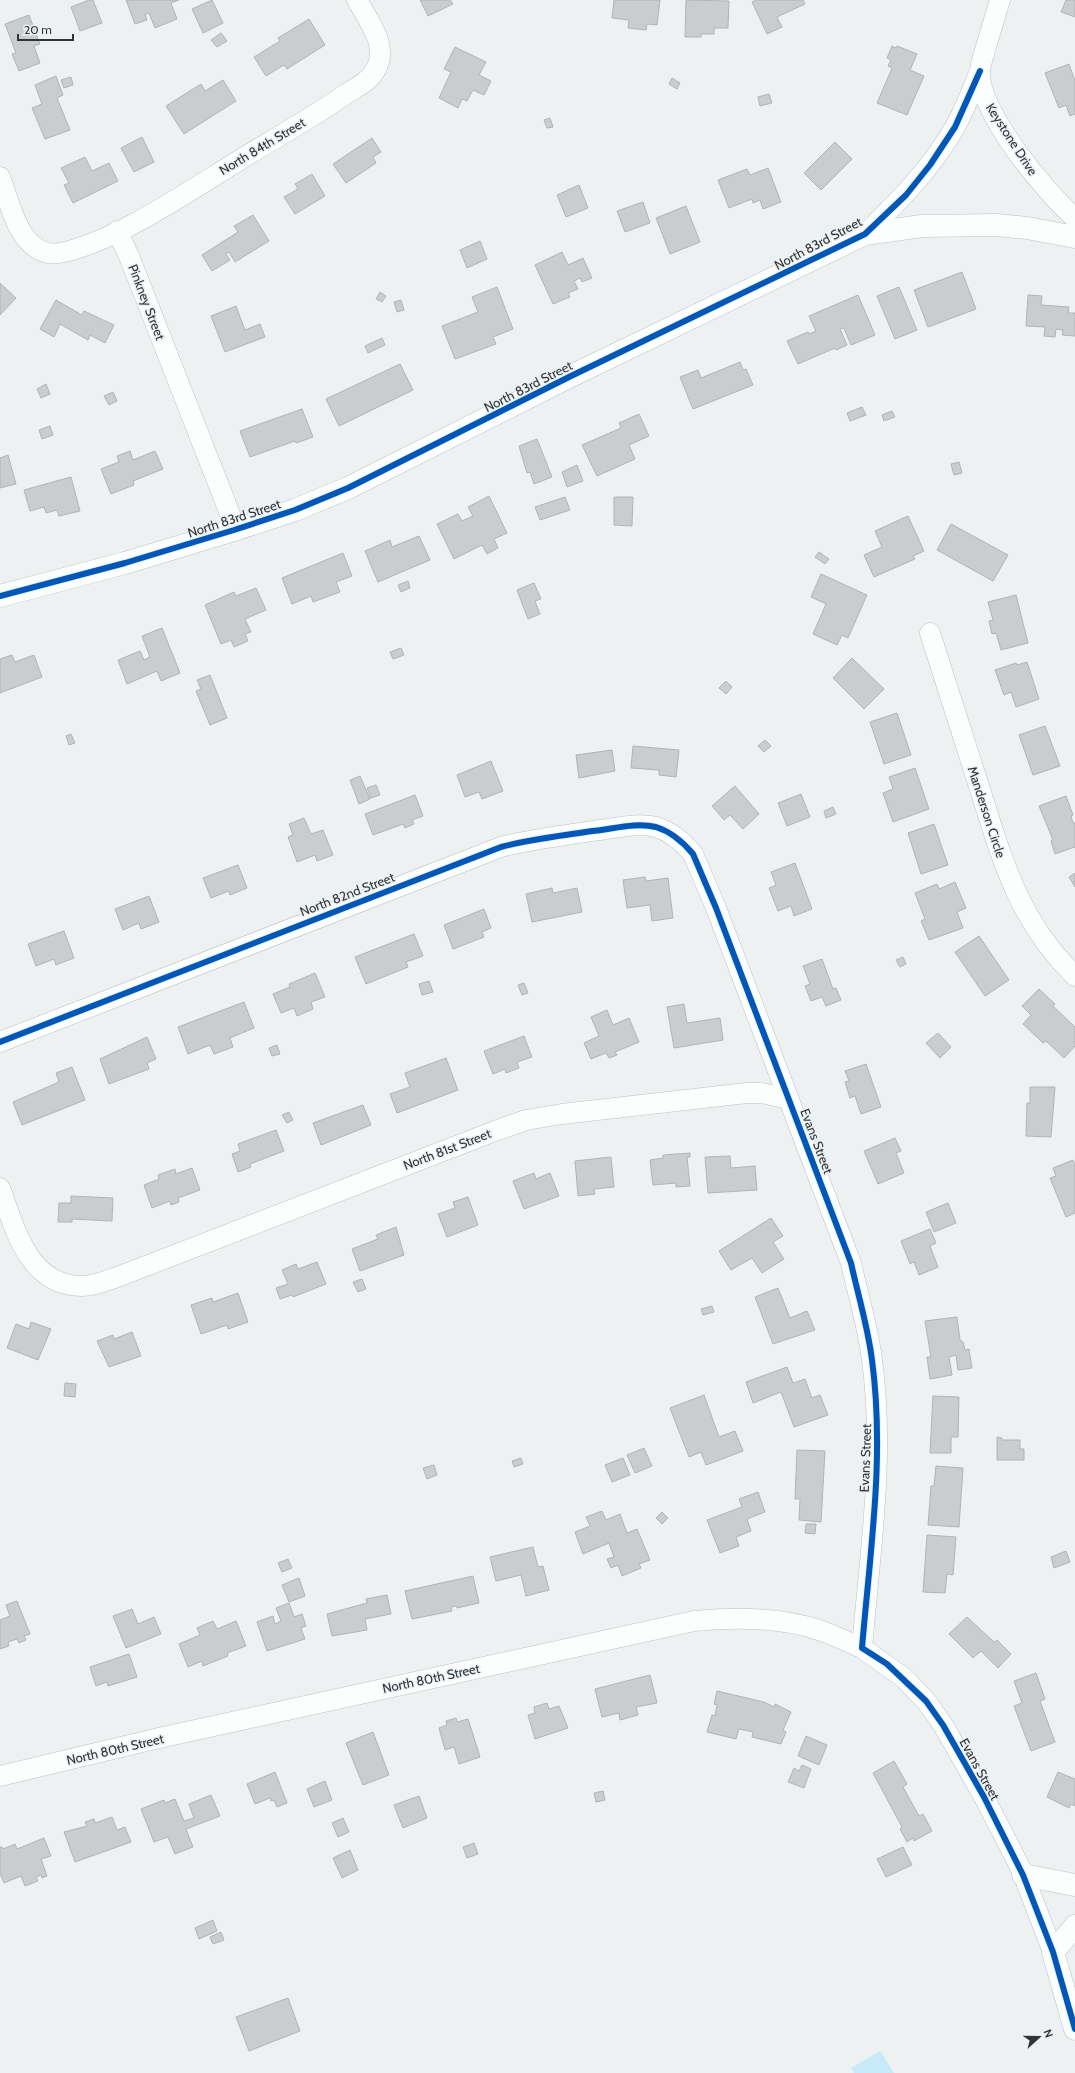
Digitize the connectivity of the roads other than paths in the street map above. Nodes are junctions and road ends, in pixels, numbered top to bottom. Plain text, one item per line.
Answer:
1 (357, 0) edge
2 (1000, 0) edge
3 (980, 71) junction
4 (0, 177) edge
5 (1075, 218) edge
6 (117, 232) junction
7 (865, 234) junction
8 (1075, 237) edge
9 (234, 530) junction
10 (0, 596) edge
11 (930, 633) dead end
12 (693, 854) joint
13 (1075, 976) edge
14 (6, 1039) edge
15 (789, 1099) junction
16 (0, 1188) edge
17 (862, 1648) junction
18 (0, 1776) edge
19 (1023, 1875) junction
20 (1075, 1885) edge
21 (1075, 1926) edge
22 (1053, 1952) junction
23 (1075, 2029) edge

1 - 6 street, North 84th Street
2 - 3 street, Keystone Drive
3 - 5 street, Keystone Drive
3 - 7 street, North 83rd Street
4 - 6 street
6 - 9 street, Pinkney Street
7 - 8 street, North 83rd Street
7 - 9 street, North 83rd Street
9 - 10 street, North 83rd Street
11 - 13 street, Manderson Circle
12 - 14 street, North 82nd Street
12 - 15 street, Evans Street
15 - 16 street, North 81st Street
15 - 17 street, Evans Street
17 - 18 street, North 80th Street
17 - 19 street, Evans Street
19 - 20 street
19 - 22 street, Evans Street
21 - 22 street
22 - 23 street, Evans Street

